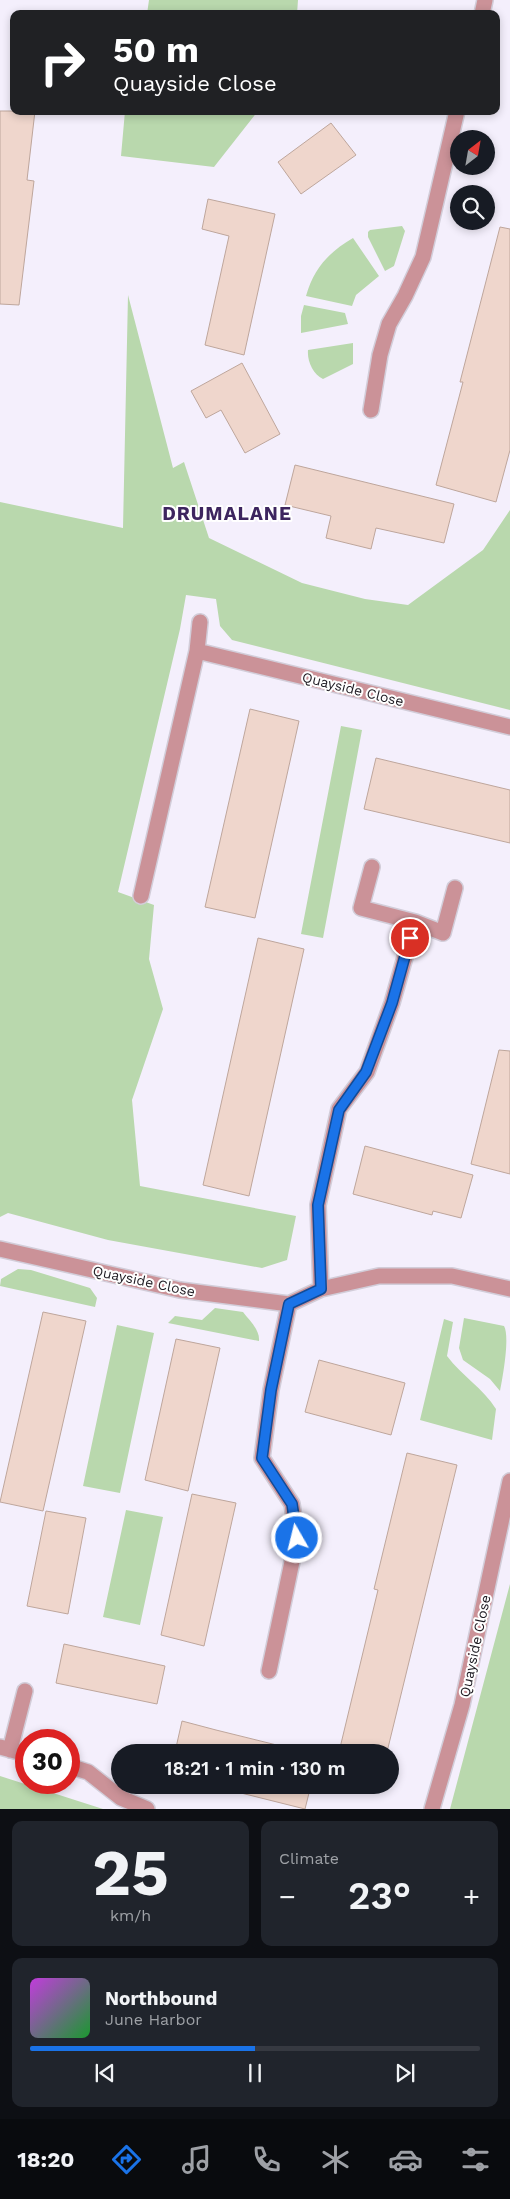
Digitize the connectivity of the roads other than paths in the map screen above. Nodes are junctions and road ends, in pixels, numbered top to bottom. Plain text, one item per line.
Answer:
1 (456, 115) edge
2 (371, 410) dead end
3 (200, 622) dead end
4 (197, 651) junction
5 (510, 727) edge
6 (372, 867) dead end
7 (455, 888) dead end
8 (141, 896) dead end
9 (414, 922) junction
10 (0, 1249) edge
11 (321, 1289) junction
12 (510, 1289) edge
13 (289, 1304) junction
14 (510, 1481) edge
15 (269, 1671) dead end
16 (25, 1691) dead end
17 (5, 1749) edge
18 (80, 1769) edge
19 (146, 1809) edge
20 (432, 1809) edge

1 - 2 street
3 - 4 street
4 - 5 street, Quayside Close
4 - 8 street
6 - 9 street
7 - 9 street
9 - 11 street
10 - 13 street, Quayside Close
11 - 12 street
11 - 13 street
13 - 15 street
14 - 20 street, Quayside Close
16 - 17 street
18 - 19 street

